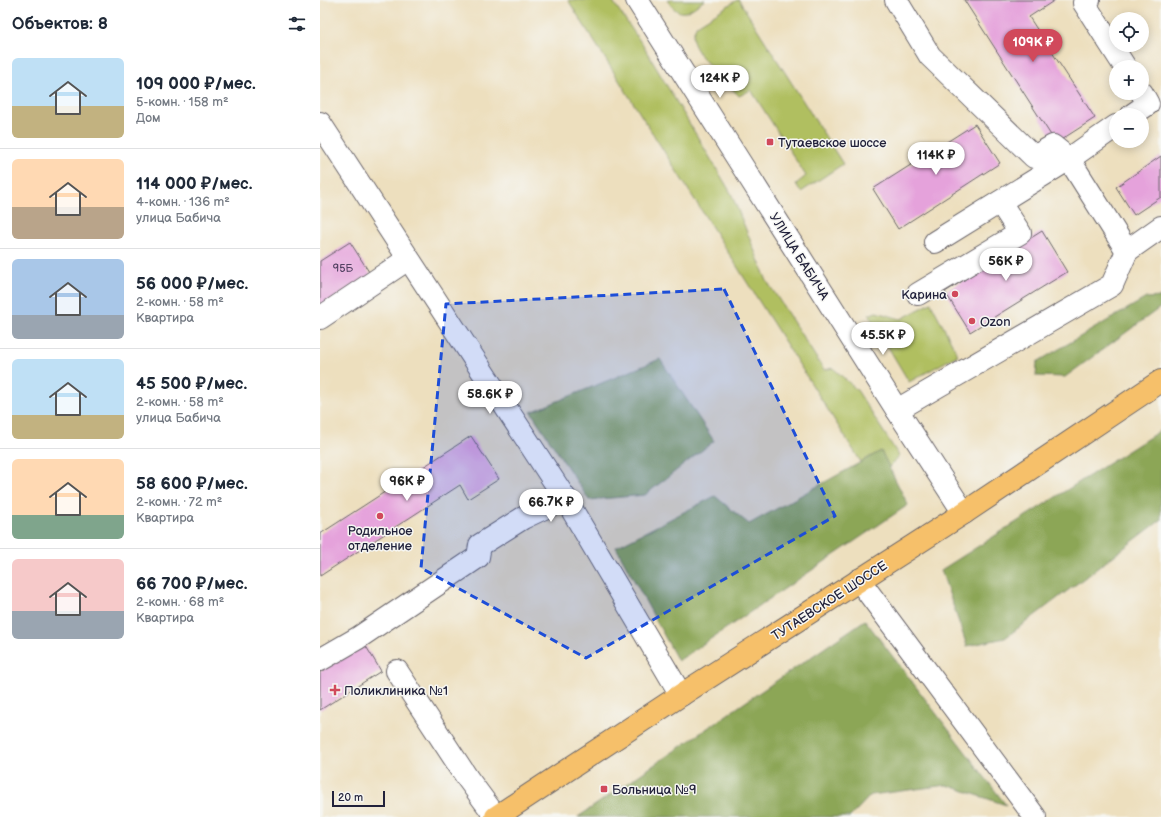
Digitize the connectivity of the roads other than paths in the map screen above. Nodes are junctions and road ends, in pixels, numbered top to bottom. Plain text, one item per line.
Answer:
1 (637, 0) edge
2 (896, 0) edge
3 (1089, 0) edge
4 (1121, 60) edge
5 (1146, 100) edge
6 (1142, 108) edge
7 (320, 123) edge
8 (1109, 131) edge
9 (1069, 159) junction
10 (1000, 202) junction
11 (1161, 227) edge
12 (935, 242) dead end
13 (1127, 251) junction
14 (408, 259) junction
15 (918, 294) dead end
16 (320, 318) edge
17 (1161, 381) edge
18 (897, 410) junction
19 (565, 498) junction
20 (964, 513) junction
21 (859, 580) junction
22 (320, 660) edge
23 (397, 671) dead end
24 (680, 695) junction
25 (496, 817) edge
26 (1035, 817) edge

1 - 18 street, УЛИЦА БАБИЧА
2 - 9 street
3 - 4 street
5 - 6 street
7 - 14 street
8 - 9 street
9 - 10 street
9 - 13 street
10 - 12 street
10 - 15 street
11 - 13 street
13 - 18 street
14 - 16 street
14 - 19 street
17 - 20 main road, ТУТАЕВСКОЕ ШОССЕ
18 - 20 street, УЛИЦА БАБИЧА
19 - 22 street
19 - 24 street
20 - 21 main road, ТУТАЕВСКОЕ ШОССЕ
21 - 24 main road, ТУТАЕВСКОЕ ШОССЕ
21 - 26 street
23 - 25 street
24 - 25 main road, ТУТАЕВСКОЕ ШОССЕ

